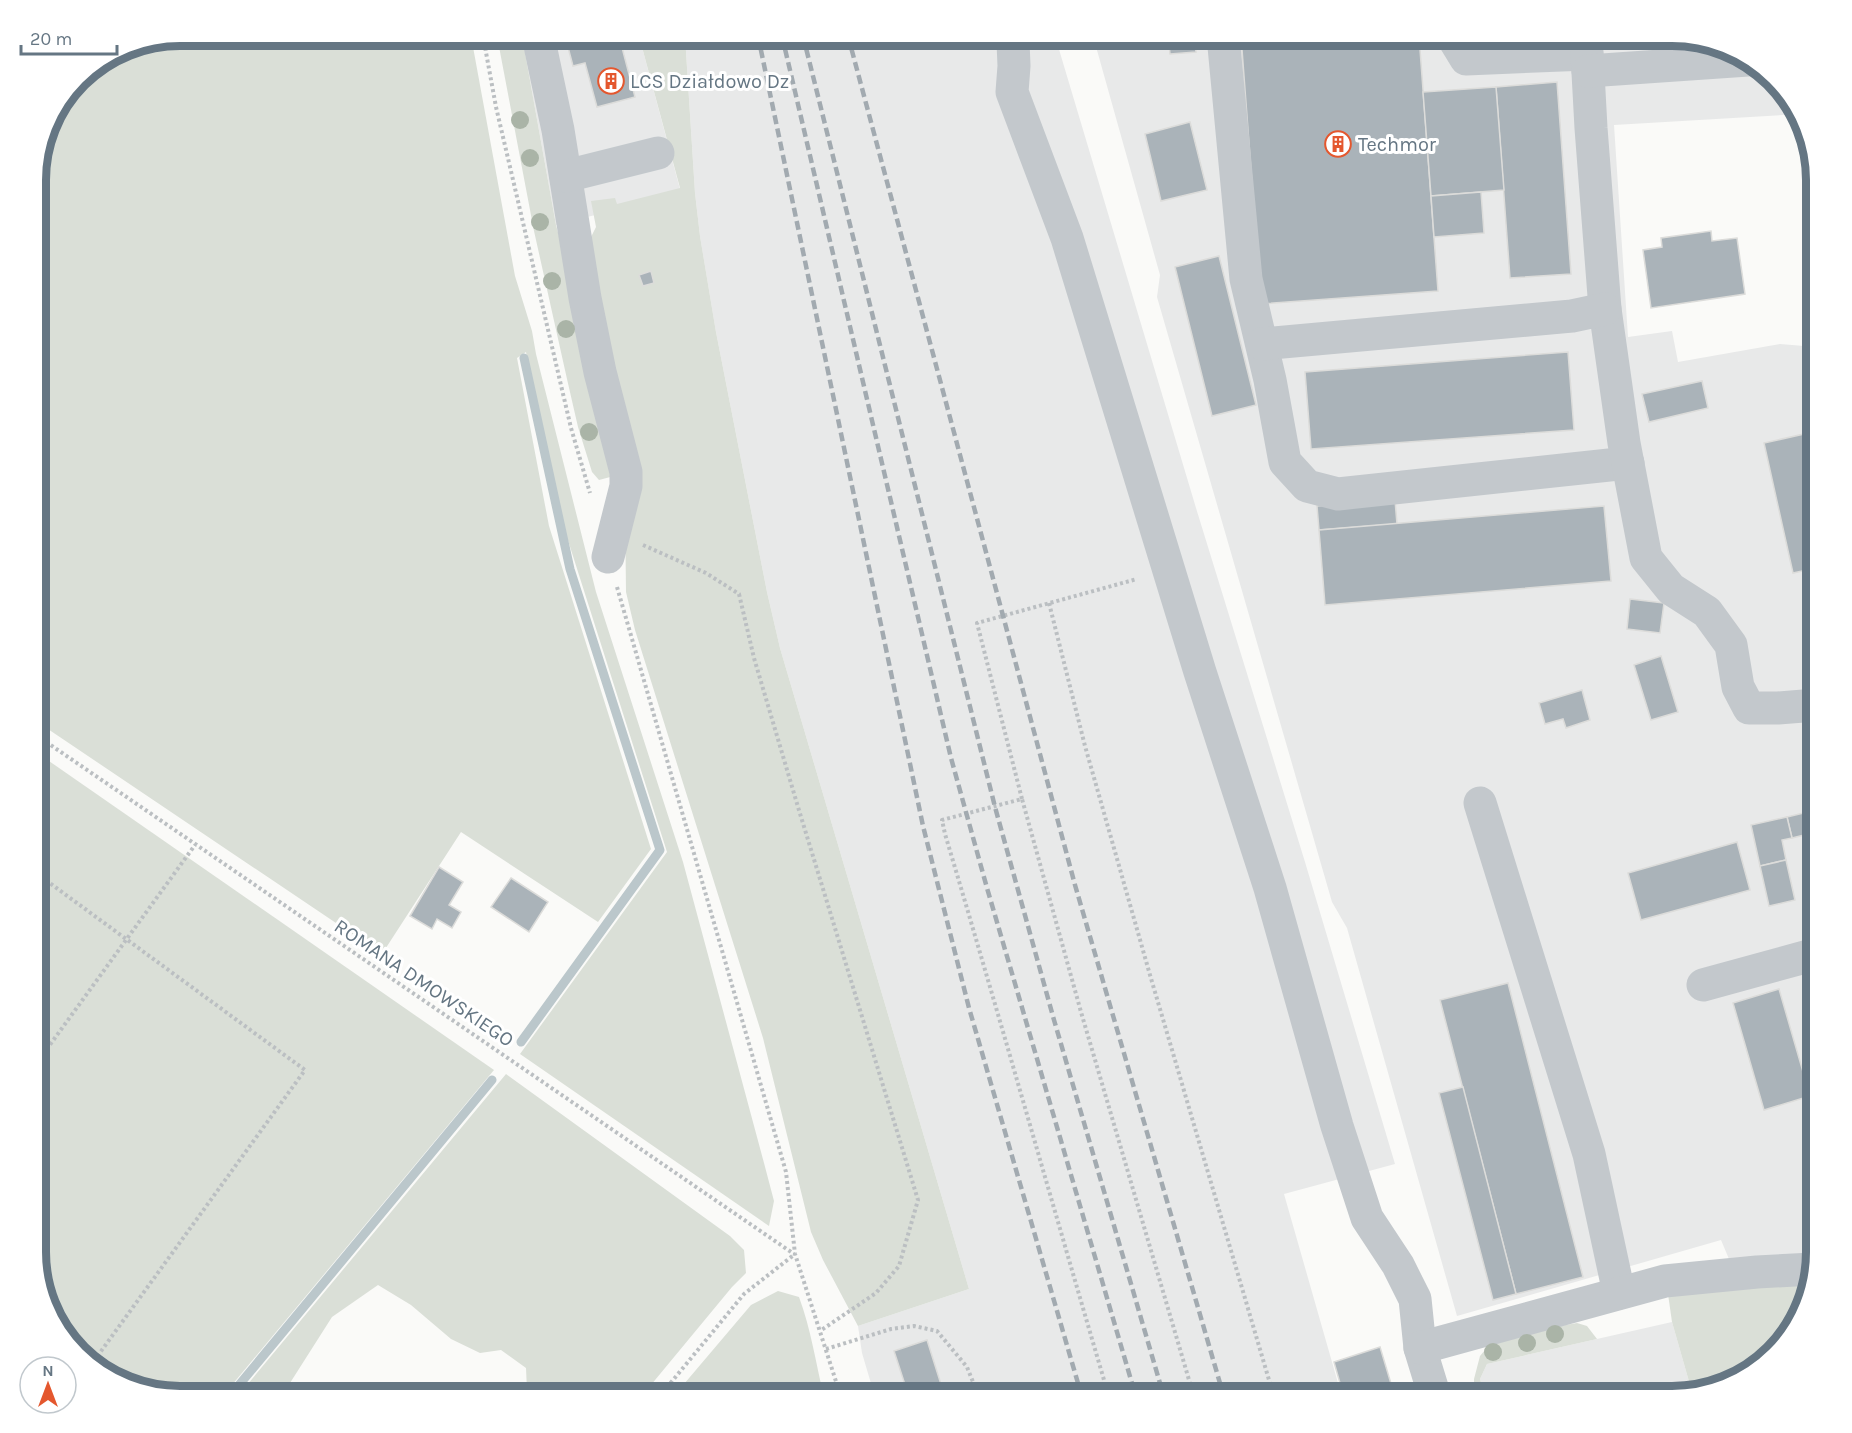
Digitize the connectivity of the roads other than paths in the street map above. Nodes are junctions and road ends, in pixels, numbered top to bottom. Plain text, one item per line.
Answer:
1 (539, 46) edge
2 (1013, 46) edge
3 (1224, 46) edge
4 (1458, 46) edge
5 (1587, 54) edge
6 (1729, 59) edge
7 (658, 153) dead end
8 (566, 176) junction
9 (1605, 309) junction
10 (1262, 344) junction
11 (1628, 463) junction
12 (611, 545) road end
13 (1806, 706) edge
14 (1480, 803) dead end
15 (1806, 957) edge
16 (1703, 985) dead end
17 (1804, 1270) edge
18 (1619, 1293) junction
19 (1420, 1348) junction
20 (1432, 1386) edge

1 - 8 street
2 - 19 street
3 - 10 street
4 - 5 street
5 - 6 street
5 - 9 street
7 - 8 street
8 - 12 street
9 - 10 street
9 - 11 street
10 - 11 street
11 - 13 street
14 - 18 street
15 - 16 street
17 - 18 street
18 - 19 street
19 - 20 street

